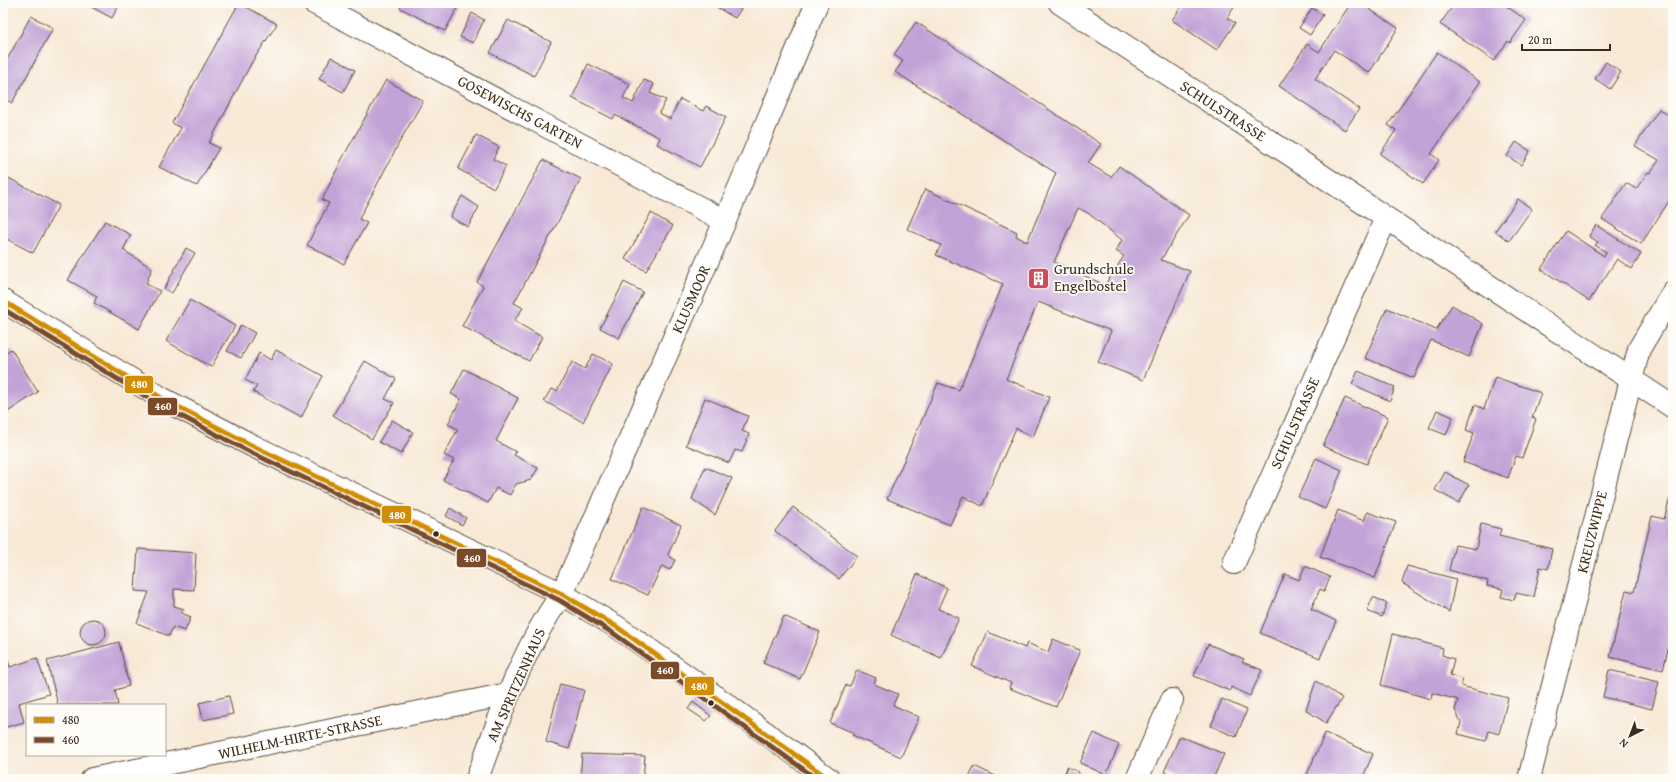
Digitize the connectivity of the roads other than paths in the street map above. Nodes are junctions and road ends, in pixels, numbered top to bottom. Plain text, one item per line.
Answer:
1 (314, 3) edge
2 (817, 3) edge
3 (1060, 3) edge
4 (1386, 218) junction
5 (725, 221) junction
6 (1673, 292) edge
7 (3, 301) edge
8 (1630, 379) junction
9 (1673, 408) edge
10 (1234, 563) dead end
11 (562, 594) junction
12 (508, 694) junction
13 (1172, 700) dead end
14 (92, 779) edge
15 (477, 779) edge
16 (829, 779) edge
17 (1137, 779) edge
18 (1529, 779) edge

1 - 5 street, GOSEWISCHS GARTEN
2 - 5 street, KLUSMOOR
3 - 4 street, SCHULSTRASSE
4 - 8 street, SCHULSTRASSE
4 - 10 street, SCHULSTRASSE
5 - 11 street, KLUSMOOR
6 - 8 street, KREUZWIPPE
7 - 11 street
8 - 9 street, SCHULSTRASSE
8 - 18 street, KREUZWIPPE
11 - 12 street, AM SPRITZENHAUS
11 - 16 street
12 - 14 street, WILHELM-HIRTE-STRASSE
12 - 15 street, AM SPRITZENHAUS
13 - 17 street

